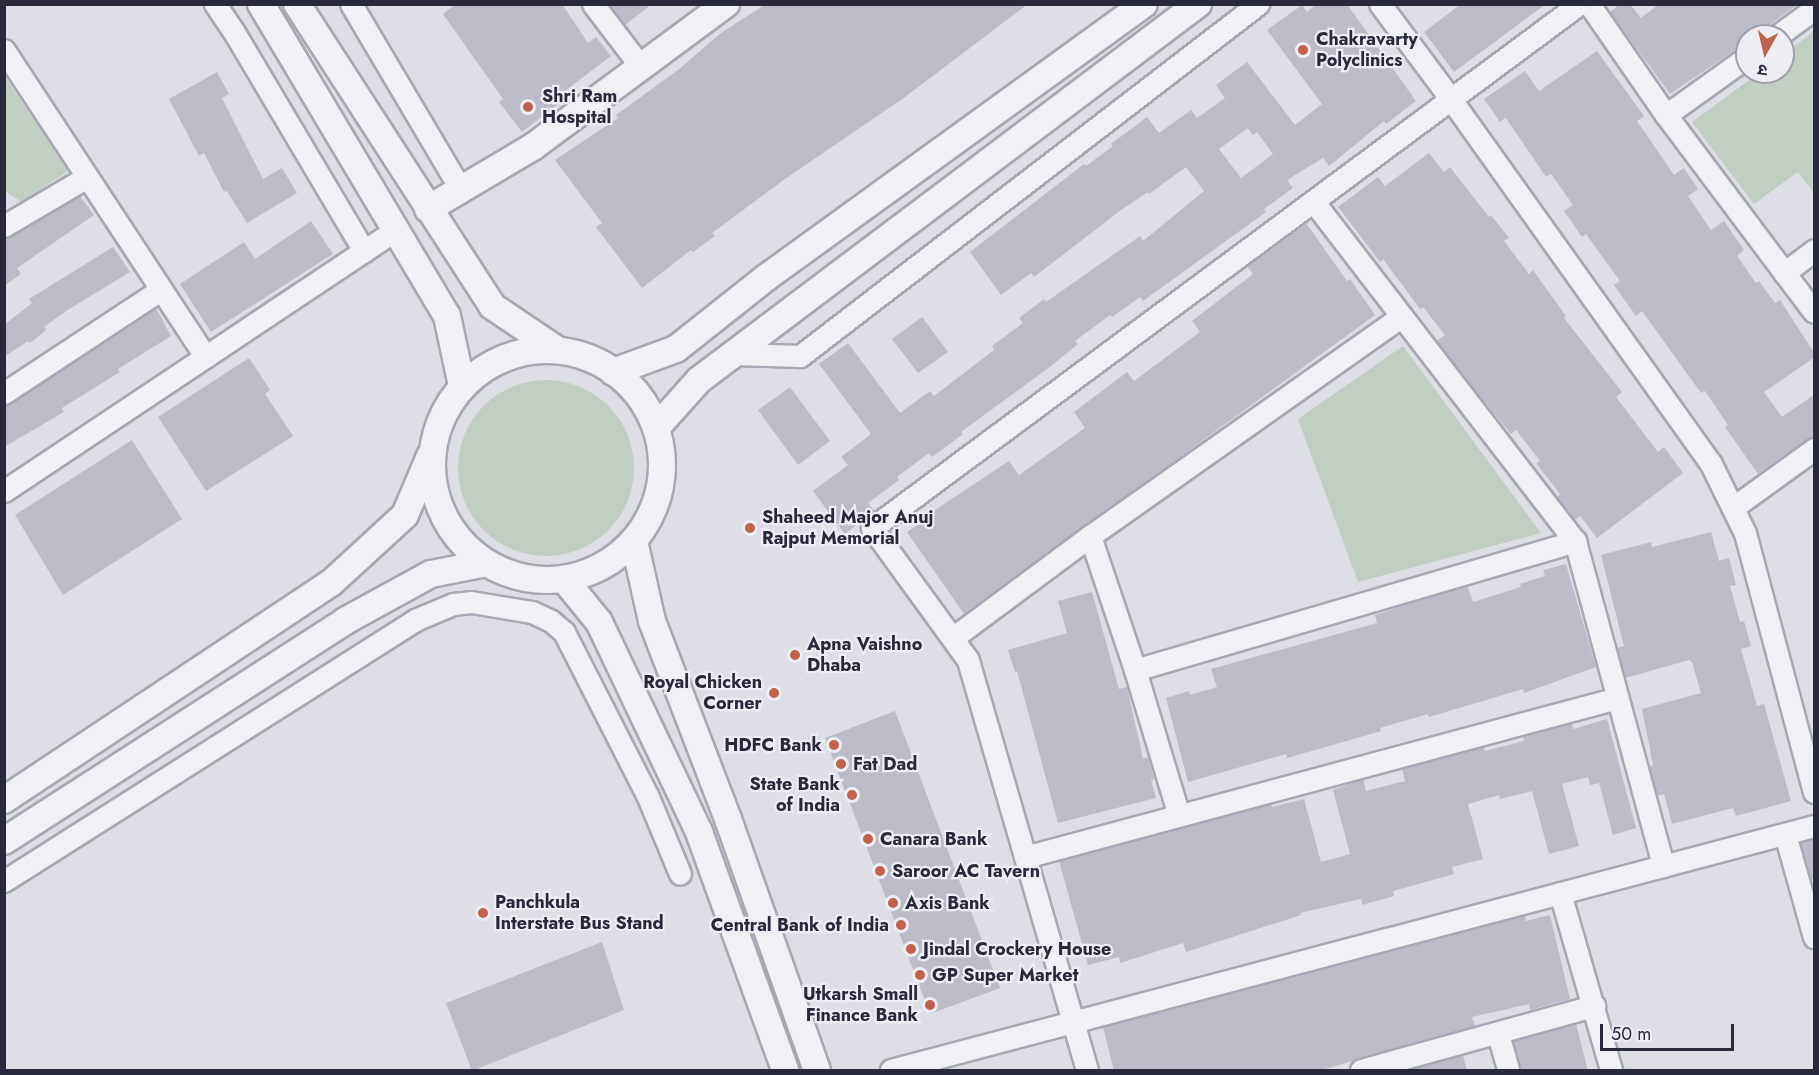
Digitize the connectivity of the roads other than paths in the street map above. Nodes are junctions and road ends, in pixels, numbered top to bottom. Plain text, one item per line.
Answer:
1 (215, 4) edge
2 (261, 4) edge
3 (297, 4) edge
4 (351, 4) edge
5 (593, 4) edge
6 (726, 4) edge
7 (1143, 4) edge
8 (1198, 4) edge
9 (1258, 4) edge
10 (1380, 4) edge
11 (1579, 4) edge
12 (1588, 4) edge
13 (1815, 9) edge
14 (1794, 24) edge
15 (4, 50) edge
16 (1735, 65) edge
17 (641, 67) junction
18 (1450, 98) junction
19 (1665, 115) junction
20 (87, 177) junction
21 (460, 188) junction
22 (1313, 201) junction
23 (428, 209) junction
24 (10, 217) edge
25 (396, 230) junction
26 (1815, 250) edge
27 (364, 251) junction
28 (1784, 273) junction
29 (160, 290) junction
30 (1815, 312) edge
31 (1400, 317) junction
32 (556, 349) junction
33 (733, 354) junction
34 (206, 357) junction
35 (613, 372) junction
36 (462, 386) junction
37 (4, 393) edge
38 (657, 427) junction
39 (1815, 449) edge
40 (432, 453) junction
41 (4, 491) edge
42 (1734, 507) junction
43 (1090, 536) junction
44 (634, 541) junction
45 (1575, 542) junction
46 (487, 563) junction
47 (564, 579) junction
48 (954, 637) junction
49 (1135, 670) junction
50 (1617, 698) junction
51 (1815, 792) edge
52 (4, 800) edge
53 (1179, 816) junction
54 (1815, 826) edge
55 (1785, 834) junction
56 (4, 841) edge
57 (1025, 857) junction
58 (1663, 866) junction
59 (680, 874) dead end
60 (4, 881) edge
61 (1560, 893) junction
62 (1815, 937) edge
63 (1594, 1006) junction
64 (1072, 1023) junction
65 (1498, 1034) junction
66 (1413, 1064) edge
67 (785, 1071) edge
68 (817, 1071) edge
69 (891, 1071) edge
70 (1087, 1071) edge
71 (1361, 1071) edge
72 (1508, 1071) edge
73 (1611, 1071) edge

1 - 27 street
2 - 25 street
3 - 23 street
4 - 21 street
5 - 17 street
6 - 17 street
7 - 35 street
8 - 33 street
9 - 33 street
10 - 18 street
11 - 18 street
12 - 19 street
13 - 14 street
15 - 20 street
16 - 19 street
17 - 21 street
18 - 22 street
18 - 42 street
19 - 28 street
20 - 24 street
20 - 29 street
21 - 23 street
22 - 31 street
22 - 48 street
23 - 32 street
25 - 27 street
25 - 36 street
26 - 28 street
27 - 34 street
28 - 30 street
29 - 34 street
29 - 37 street
31 - 43 street
31 - 45 street
32 - 35 street
32 - 36 street
33 - 38 street
34 - 41 street
35 - 38 street
36 - 40 street
38 - 44 street
39 - 42 street
40 - 46 street
40 - 52 street
42 - 51 street
43 - 48 street
43 - 49 street
44 - 47 street
44 - 68 street
45 - 49 street
45 - 50 street
46 - 47 street
46 - 56 street
47 - 67 street
48 - 57 street
49 - 53 street
50 - 53 street
50 - 58 street
53 - 57 street
54 - 55 street
55 - 58 street
55 - 62 street
57 - 64 street
58 - 61 street
59 - 60 street
61 - 63 street
61 - 64 street
63 - 65 street
63 - 73 street
64 - 69 street
64 - 70 street
65 - 66 street
65 - 72 street
66 - 71 street

